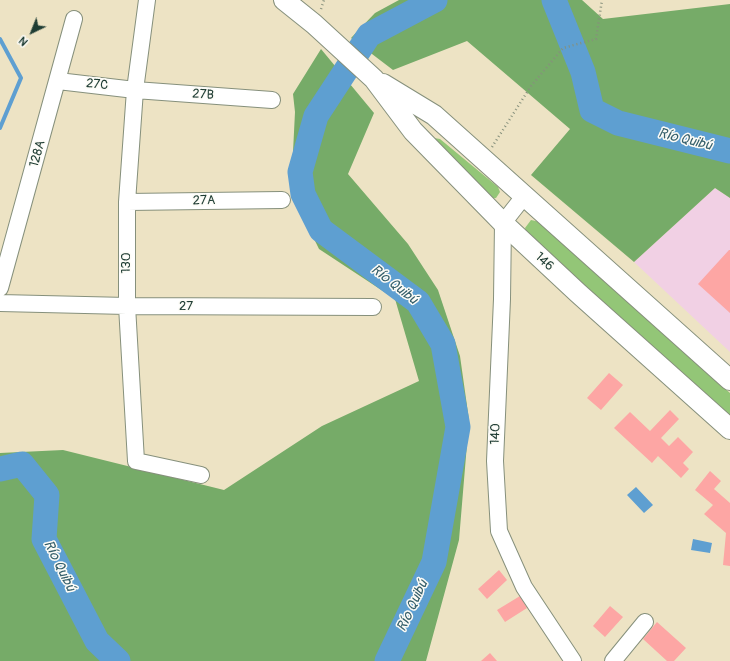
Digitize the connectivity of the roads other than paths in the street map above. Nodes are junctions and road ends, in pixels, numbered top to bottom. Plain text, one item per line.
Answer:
1 (147, 0) edge
2 (284, 0) edge
3 (74, 19) dead end
4 (374, 79) junction
5 (58, 81) junction
6 (135, 90) junction
7 (272, 100) dead end
8 (525, 195) junction
9 (282, 200) dead end
10 (127, 202) junction
11 (503, 223) junction
12 (0, 288) edge
13 (0, 303) edge
14 (127, 306) junction
15 (373, 307) dead end
16 (730, 380) edge
17 (730, 429) edge
18 (201, 475) dead end
19 (645, 622) dead end
20 (573, 661) edge
21 (613, 661) edge

1 - 6 street, 130
2 - 4 street, 146
3 - 5 street, 128A
4 - 8 street, 146
4 - 11 street, 146
5 - 6 street, 27C
5 - 12 street, 128A
6 - 7 street, 27B
6 - 10 street, 130
8 - 11 street
8 - 16 street, 146
9 - 10 street, 27A
10 - 14 street, 130
11 - 17 street, 146
11 - 20 street, 140
13 - 14 street, 27
14 - 15 street, 27
14 - 18 street, 130
19 - 21 street

